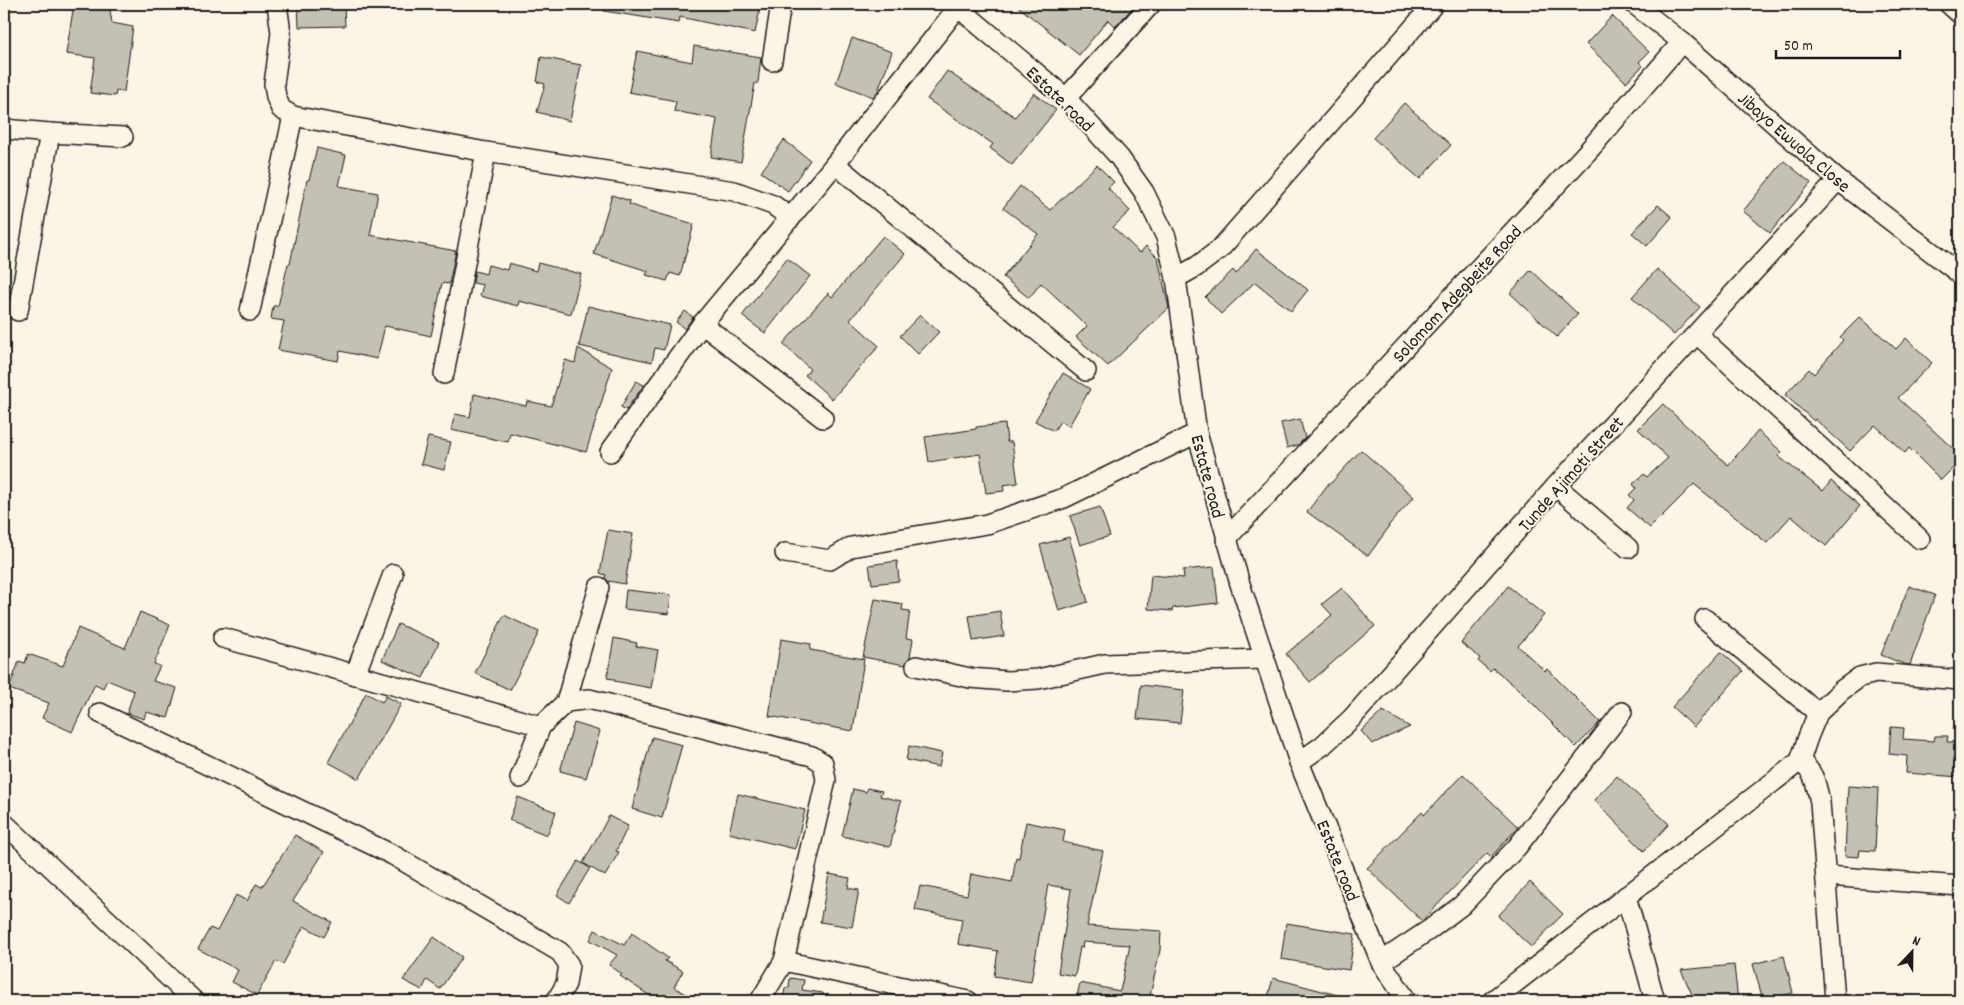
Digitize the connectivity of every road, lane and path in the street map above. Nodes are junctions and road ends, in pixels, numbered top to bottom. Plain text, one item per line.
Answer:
1 (277, 4) edge
2 (781, 4) edge
3 (1150, 4) edge
4 (1434, 4) edge
5 (1634, 4) edge
6 (1948, 4) edge
7 (956, 5) edge
8 (1960, 14) edge
9 (1682, 42) junction
10 (772, 62) dead end
11 (1066, 98) junction
12 (293, 116) junction
13 (4, 128) edge
14 (50, 133) junction
15 (123, 137) dead end
16 (486, 152) junction
17 (835, 164) junction
18 (1838, 180) junction
19 (791, 218) junction
20 (1960, 274) edge
21 (1176, 278) junction
22 (18, 310) dead end
23 (250, 311) dead end
24 (702, 324) junction
25 (1697, 334) junction
26 (1086, 371) dead end
27 (444, 374) dead end
28 (822, 418) dead end
29 (1197, 433) junction
30 (610, 452) dead end
31 (1556, 486) junction
32 (1226, 539) junction
33 (1920, 539) dead end
34 (1628, 548) dead end
35 (785, 553) dead end
36 (393, 574) dead end
37 (599, 587) dead end
38 (1705, 620) dead end
39 (223, 638) dead end
40 (1264, 659) junction
41 (916, 666) dead end
42 (355, 675) junction
43 (1960, 680) edge
44 (566, 702) junction
45 (1622, 712) dead end
46 (100, 713) dead end
47 (1818, 713) junction
48 (541, 726) junction
49 (1800, 761) junction
50 (1299, 762) junction
51 (520, 778) dead end
52 (4, 824) edge
53 (1827, 876) junction
54 (1960, 886) edge
55 (1626, 896) junction
56 (784, 961) junction
57 (1381, 962) junction
58 (194, 1001) edge
59 (556, 1001) edge
60 (760, 1001) edge
61 (962, 1001) edge
62 (1407, 1001) edge
63 (1492, 1001) edge
64 (1655, 1001) edge
65 (1835, 1001) edge

1 - 12 street
2 - 10 street
3 - 11 street
4 - 21 street
5 - 9 street, Jibayo Ewuola Close
6 - 8 street
7 - 11 street, Estate road
7 - 17 street
9 - 18 street, Jibayo Ewuola Close
9 - 32 street, Solomom Adegbeite Road
11 - 21 street, Estate road
12 - 16 street
12 - 23 street
13 - 14 street
14 - 15 street
14 - 22 street
16 - 19 street
16 - 27 street
17 - 19 street
17 - 26 street
18 - 20 street, Jibayo Ewuola Close
18 - 25 street, Tunde Ajimoti Street
19 - 24 street
21 - 29 street, Estate road
24 - 28 street
24 - 30 street
25 - 31 street, Tunde Ajimoti Street
25 - 33 street
29 - 32 street, Estate road
29 - 35 street
31 - 34 street
31 - 50 street, Tunde Ajimoti Street
32 - 40 street, Estate road
36 - 42 street
37 - 44 street
38 - 47 street
39 - 42 street
40 - 41 street
40 - 50 street, Estate road
42 - 48 street
43 - 47 street
44 - 48 street
44 - 56 street
45 - 57 street
46 - 59 street
47 - 49 street
48 - 51 street
49 - 53 street
49 - 55 street
50 - 57 street, Estate road
52 - 58 street
53 - 54 street
53 - 65 street
55 - 63 street
55 - 64 street
56 - 60 street
56 - 61 street
57 - 62 street, Estate road

